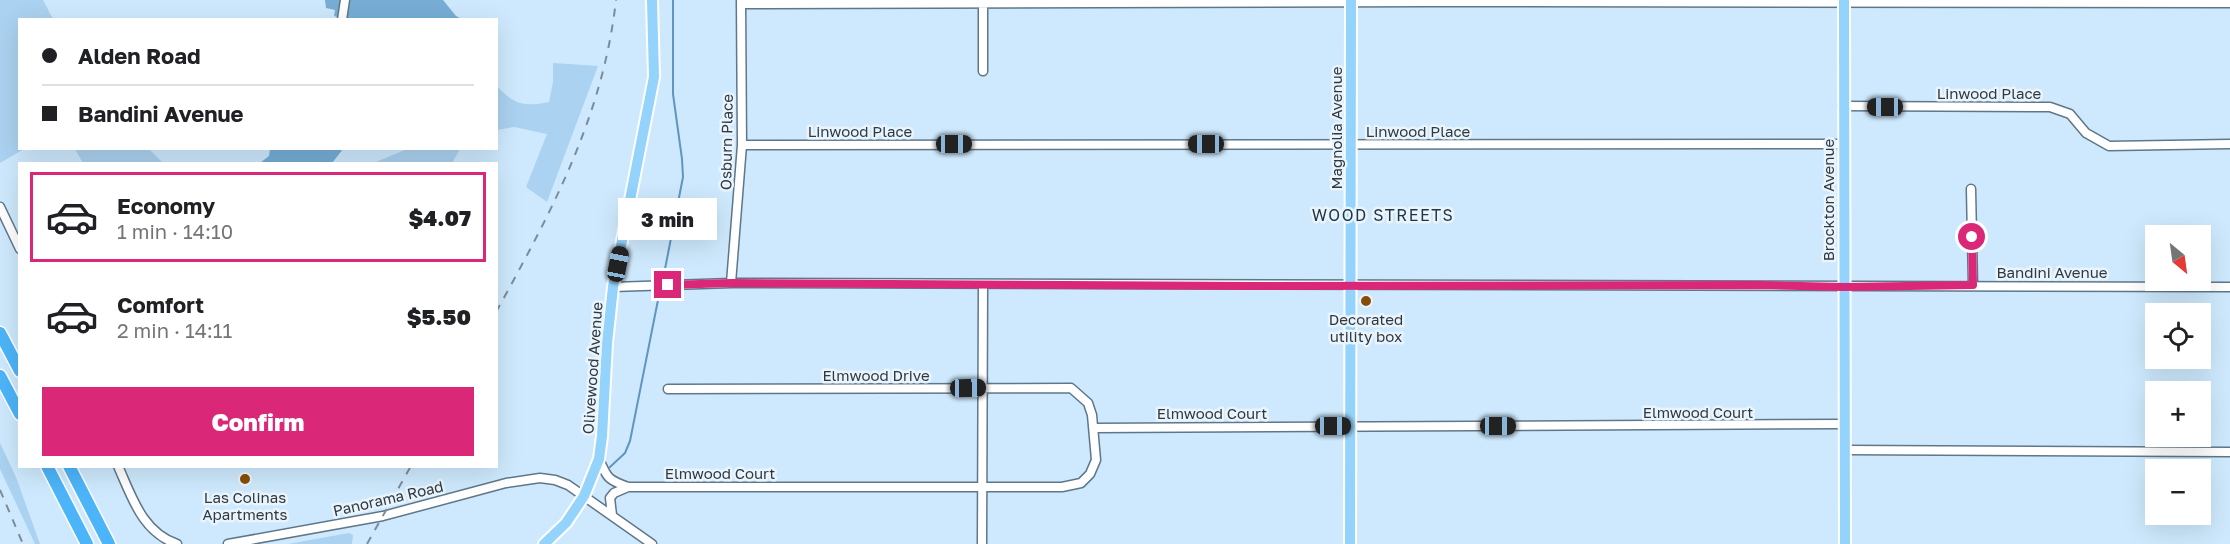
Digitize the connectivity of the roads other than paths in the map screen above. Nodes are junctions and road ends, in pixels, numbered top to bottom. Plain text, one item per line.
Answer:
1 (345, 0) edge
2 (652, 0) edge
3 (983, 1) edge
4 (1351, 1) edge
5 (742, 2) edge
6 (1844, 2) edge
7 (2230, 3) edge
8 (342, 18) edge
9 (983, 71) dead end
10 (1843, 106) junction
11 (1350, 144) junction
12 (1843, 144) junction
13 (2230, 144) edge
14 (742, 145) junction
15 (1971, 189) dead end
16 (0, 207) edge
17 (18, 245) edge
18 (731, 283) junction
19 (983, 285) junction
20 (1351, 285) junction
21 (1973, 285) junction
22 (613, 287) junction
23 (1844, 287) junction
24 (2230, 287) edge
25 (0, 333) edge
26 (18, 367) edge
27 (0, 376) edge
28 (981, 388) junction
29 (668, 389) dead end
30 (18, 410) edge
31 (1845, 424) junction
32 (1350, 426) junction
33 (1094, 428) junction
34 (1845, 450) junction
35 (2230, 452) edge
36 (599, 459) junction
37 (48, 468) edge
38 (70, 468) edge
39 (119, 468) edge
40 (983, 486) junction
41 (628, 487) junction
42 (584, 496) junction
43 (612, 515) junction
44 (87, 544) edge
45 (109, 544) edge
46 (177, 544) edge
47 (228, 544) edge
48 (544, 544) edge
49 (652, 544) edge
50 (982, 544) edge
51 (1350, 544) edge
52 (1845, 544) edge

1 - 8 street
2 - 22 main road, Olivewood Avenue
3 - 4 street
3 - 5 street
3 - 9 street
4 - 6 street
4 - 11 main road, Magnolia Avenue
5 - 14 street, Osburn Place
6 - 7 street
6 - 10 main road, Brockton Avenue
10 - 12 main road, Brockton Avenue
10 - 13 street, Linwood Place
11 - 12 street, Linwood Place
11 - 14 street, Linwood Place
11 - 20 main road, Magnolia Avenue
12 - 23 main road, Brockton Avenue
14 - 18 street, Osburn Place
15 - 21 street
16 - 17 street
18 - 19 street, Bandini Avenue
18 - 22 street, Bandini Avenue
19 - 20 street, Bandini Avenue
19 - 28 street
20 - 23 street, Bandini Avenue
20 - 32 main road, Magnolia Avenue
21 - 23 street, Bandini Avenue
21 - 24 street, Bandini Avenue
22 - 36 main road, Olivewood Avenue
23 - 31 main road, Brockton Avenue
25 - 26 highway
27 - 30 highway
28 - 29 street, Elmwood Drive
28 - 33 street, Elmwood Drive
28 - 40 street
31 - 32 street, Elmwood Court
31 - 34 main road, Brockton Avenue
32 - 33 street, Elmwood Court
32 - 51 main road, Magnolia Avenue
33 - 40 street, Elmwood Court
34 - 35 street
34 - 52 main road, Brockton Avenue
36 - 41 street
36 - 42 main road, Olivewood Avenue
37 - 44 highway
38 - 45 highway
39 - 46 street
40 - 41 street, Elmwood Court
40 - 50 street
41 - 43 street
42 - 43 street, Panorama Road
42 - 47 street, Panorama Road
42 - 48 main road, Olivewood Avenue
43 - 49 street, Panorama Road

